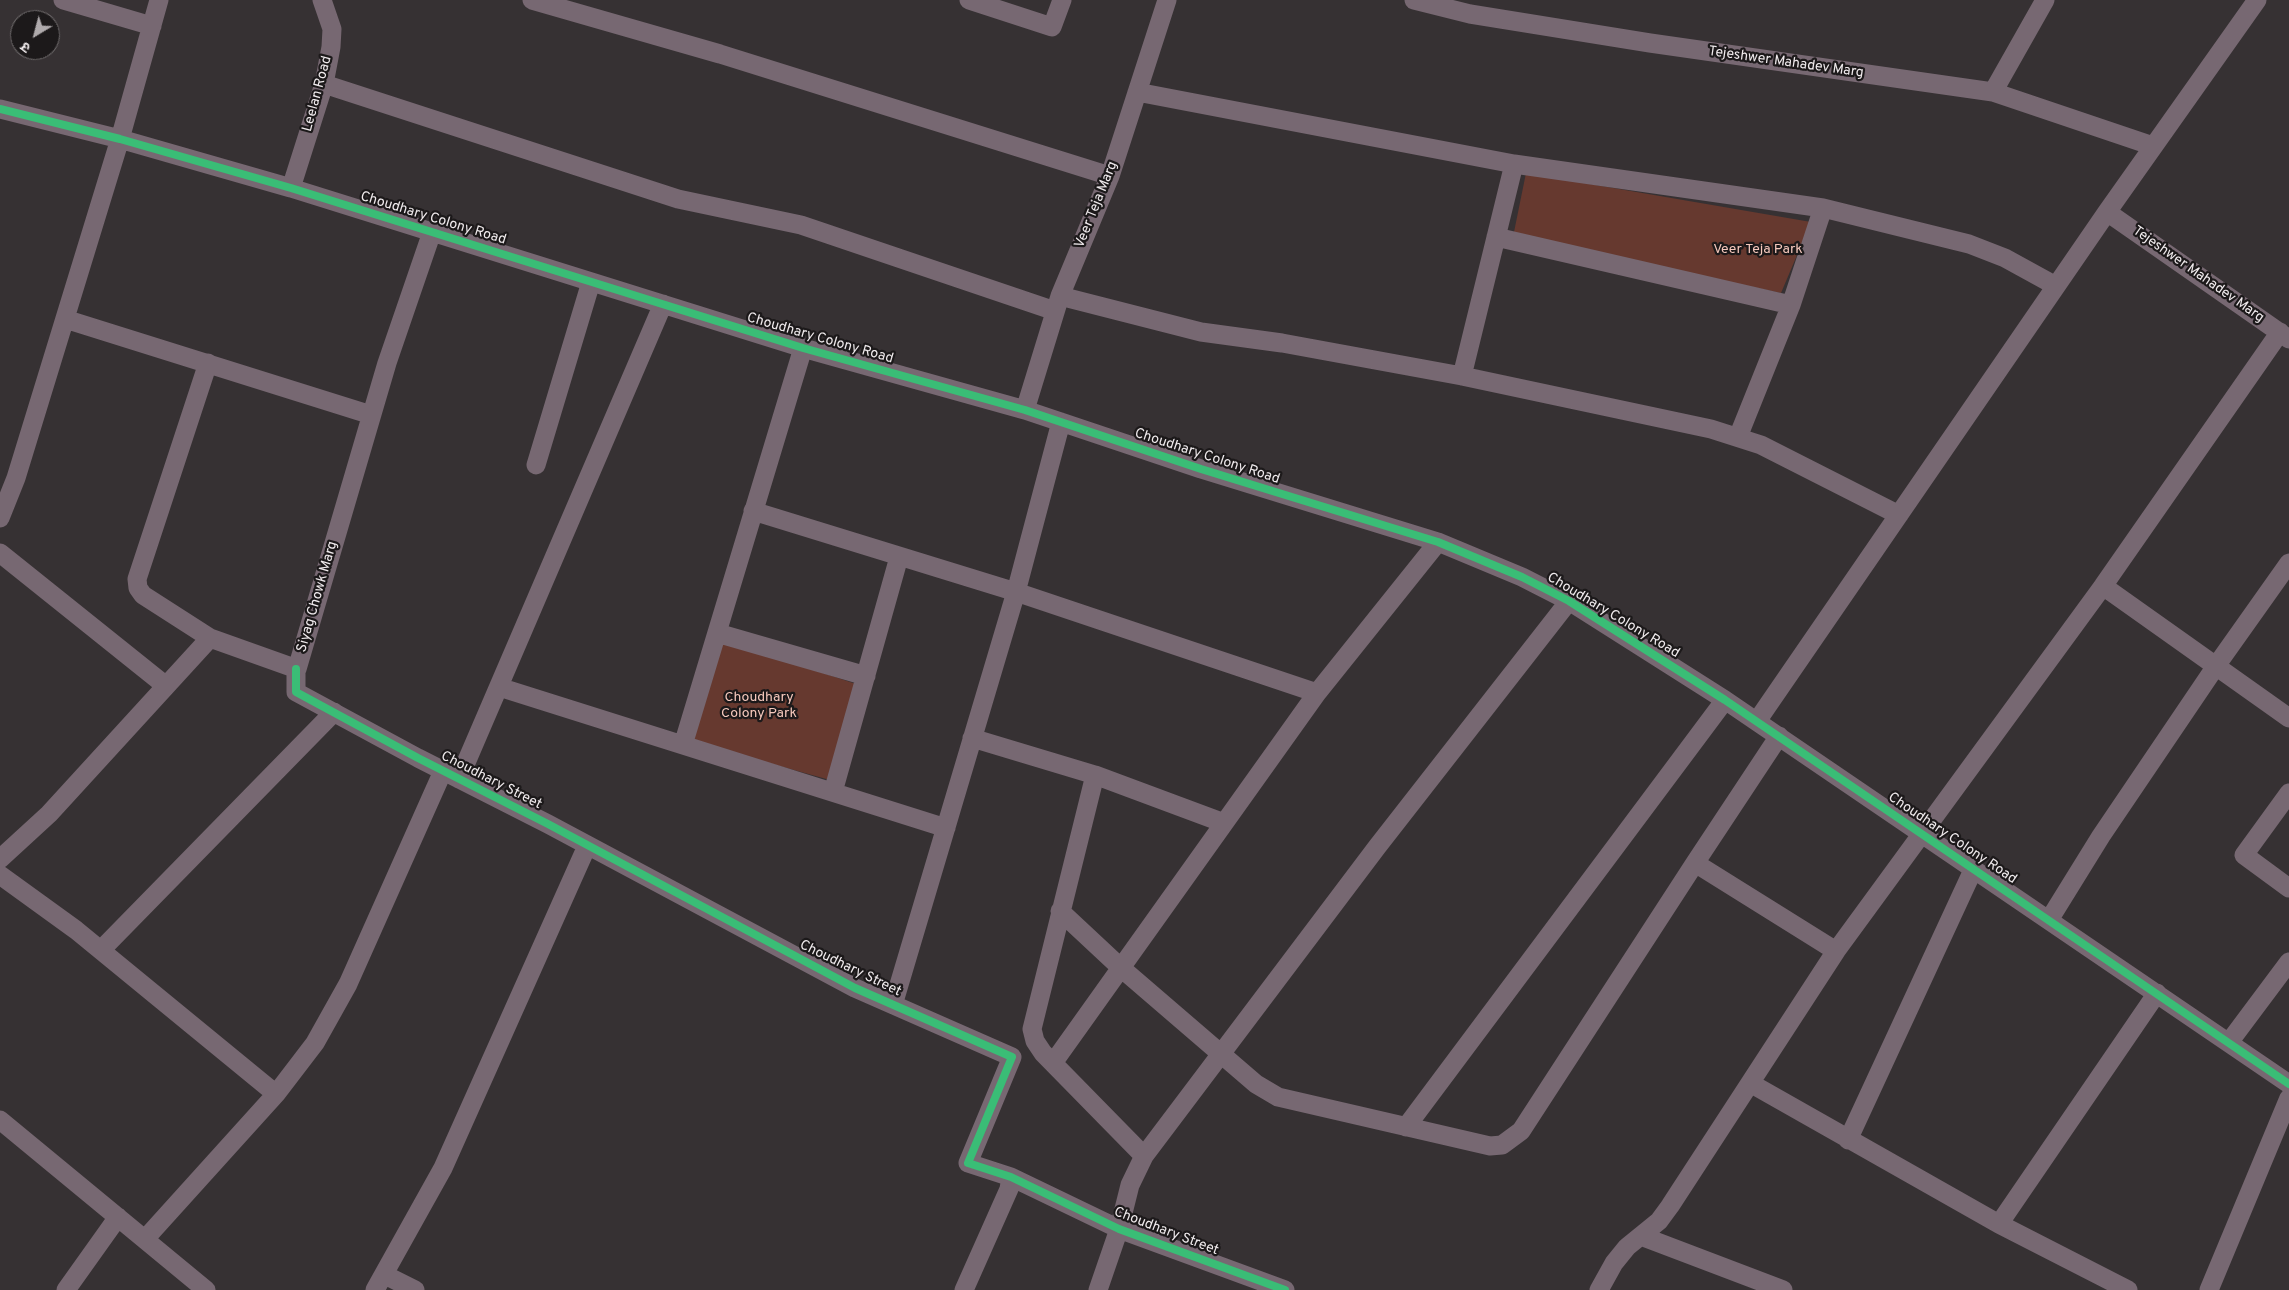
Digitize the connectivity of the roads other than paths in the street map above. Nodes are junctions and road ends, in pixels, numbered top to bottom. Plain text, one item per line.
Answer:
1 (63, 0) edge
2 (159, 0) edge
3 (322, 0) edge
4 (532, 0) edge
5 (969, 0) edge
6 (1062, 0) edge
7 (1167, 0) edge
8 (1414, 0) edge
9 (2045, 0) edge
10 (2257, 0) edge
11 (152, 26) junction
12 (324, 84) junction
13 (1137, 92) junction
14 (1993, 92) junction
15 (0, 109) edge
16 (120, 139) junction
17 (2153, 146) junction
18 (1514, 164) junction
19 (1110, 176) junction
20 (291, 188) junction
21 (1823, 208) junction
22 (2107, 212) junction
23 (432, 232) junction
24 (1496, 237) junction
25 (591, 282) junction
26 (2056, 286) junction
27 (663, 304) junction
28 (1058, 304) junction
29 (1792, 305) junction
30 (65, 318) junction
31 (2284, 335) edge
32 (803, 348) junction
33 (208, 363) junction
34 (1462, 376) junction
35 (1025, 410) junction
36 (365, 413) dead end
37 (1061, 422) junction
38 (1738, 437) junction
39 (536, 464) dead end
40 (754, 511) junction
41 (1899, 514) junction
42 (0, 518) edge
43 (1438, 542) junction
44 (0, 553) edge
45 (899, 556) junction
46 (2289, 563) edge
47 (2103, 586) junction
48 (1016, 592) junction
49 (1569, 601) junction
50 (717, 633) junction
51 (210, 638) junction
52 (2216, 666) junction
53 (296, 669) junction
54 (866, 676) junction
55 (166, 686) junction
56 (499, 687) junction
57 (1317, 693) junction
58 (1725, 700) junction
59 (334, 712) junction
60 (2289, 718) edge
61 (1757, 721) junction
62 (1779, 736) junction
63 (972, 738) junction
64 (683, 745) junction
65 (451, 775) junction
66 (1095, 776) junction
67 (833, 792) junction
68 (2289, 793) edge
69 (1224, 823) junction
70 (946, 828) junction
71 (1921, 833) junction
72 (587, 846) junction
73 (0, 859) edge
74 (1695, 863) junction
75 (1974, 868) junction
76 (0, 875) edge
77 (2289, 888) edge
78 (1060, 911) junction
79 (2049, 920) junction
80 (101, 950) junction
81 (1836, 951) junction
82 (2289, 962) edge
83 (1120, 967) junction
84 (2157, 994) junction
85 (893, 1005) junction
86 (2230, 1041) junction
87 (1222, 1054) junction
88 (1053, 1063) junction
89 (1750, 1083) junction
90 (2289, 1084) edge
91 (276, 1094) junction
92 (2289, 1098) edge
93 (0, 1120) edge
94 (1406, 1127) junction
95 (1848, 1140) junction
96 (1144, 1156) junction
97 (1011, 1177) junction
98 (118, 1217) junction
99 (1999, 1224) junction
100 (1119, 1229) junction
101 (1641, 1236) junction
102 (145, 1240) junction
103 (380, 1282) edge
104 (66, 1290) edge
105 (206, 1290) edge
106 (415, 1290) edge
107 (964, 1290) edge
108 (1098, 1290) edge
109 (1286, 1290) edge
110 (1599, 1290) edge
111 (1783, 1290) edge
112 (2128, 1290) edge
113 (2209, 1290) edge

1 - 11 street
2 - 11 street
3 - 12 street, Leelan Road
4 - 19 street
5 - 6 street
7 - 13 street, Veer Teja Marg
8 - 14 street, Tejeshwer Mahadev Marg
9 - 14 street
10 - 17 street
11 - 16 street
12 - 20 street, Leelan Road
12 - 28 street
13 - 18 street
13 - 19 street, Veer Teja Marg
14 - 17 street, Tejeshwer Mahadev Marg
15 - 16 street, Choudhary Colony Road
16 - 20 street, Choudhary Colony Road
16 - 30 street
17 - 22 street
18 - 21 street
18 - 24 street
19 - 28 street, Veer Teja Marg
20 - 23 street, Choudhary Colony Road
21 - 26 street
21 - 29 street
22 - 26 street
22 - 31 street, Tejeshwer Mahadev Marg
23 - 25 street, Choudhary Colony Road
23 - 53 street, Siyag Chowk Marg
24 - 29 street
24 - 34 street
25 - 27 street, Choudhary Colony Road
25 - 39 street
26 - 41 street
27 - 32 street, Choudhary Colony Road
27 - 56 street
28 - 34 street
28 - 35 street, Veer Teja Marg
29 - 38 street
30 - 33 street
30 - 42 street
31 - 47 street
32 - 35 street, Choudhary Colony Road
32 - 40 street
33 - 36 street
33 - 51 street, Siyag Chowk Marg
34 - 38 street
35 - 37 street, Choudhary Colony Road
37 - 43 street, Choudhary Colony Road
37 - 48 street
38 - 41 street
40 - 45 street
40 - 50 street
41 - 61 street
43 - 49 street, Choudhary Colony Road
43 - 57 street
44 - 55 street
45 - 48 street
45 - 54 street
46 - 52 street
47 - 52 street
47 - 71 street
48 - 57 street
48 - 63 street
49 - 58 street, Choudhary Colony Road
49 - 87 street
50 - 54 street
50 - 64 street
51 - 53 street, Siyag Chowk Marg
51 - 55 street
52 - 60 street
52 - 79 street
53 - 59 street, Choudhary Street
54 - 67 street
55 - 73 street
56 - 64 street
56 - 65 street
57 - 69 street
58 - 61 street, Choudhary Colony Road
58 - 94 street
59 - 65 street, Choudhary Street
59 - 80 street
61 - 62 street, Choudhary Colony Road
62 - 71 street, Choudhary Colony Road
62 - 74 street
63 - 66 street
63 - 70 street
64 - 67 street
65 - 72 street, Choudhary Street
65 - 91 street
66 - 69 street
66 - 78 street
67 - 70 street
68 - 77 street
69 - 83 street
70 - 85 street
71 - 75 street, Choudhary Colony Road
71 - 81 street
72 - 85 street, Choudhary Street
72 - 103 street
74 - 81 street
74 - 94 street
75 - 79 street, Choudhary Colony Road
75 - 95 street
76 - 80 street
78 - 83 street
78 - 88 street
79 - 84 street, Choudhary Colony Road
80 - 91 street
81 - 89 street
82 - 86 street
83 - 87 street
83 - 88 street
84 - 86 street, Choudhary Colony Road
84 - 99 street
85 - 97 street, Choudhary Street
86 - 90 street, Choudhary Colony Road
87 - 94 street
87 - 96 street
88 - 96 street
89 - 95 street
89 - 101 street
91 - 102 street
92 - 113 street
93 - 98 street
95 - 99 street
96 - 100 street
97 - 100 street, Choudhary Street
97 - 107 street
98 - 102 street
98 - 104 street
99 - 112 street
100 - 108 street
100 - 109 street, Choudhary Street
101 - 110 street
101 - 111 street
102 - 105 street
103 - 106 street

